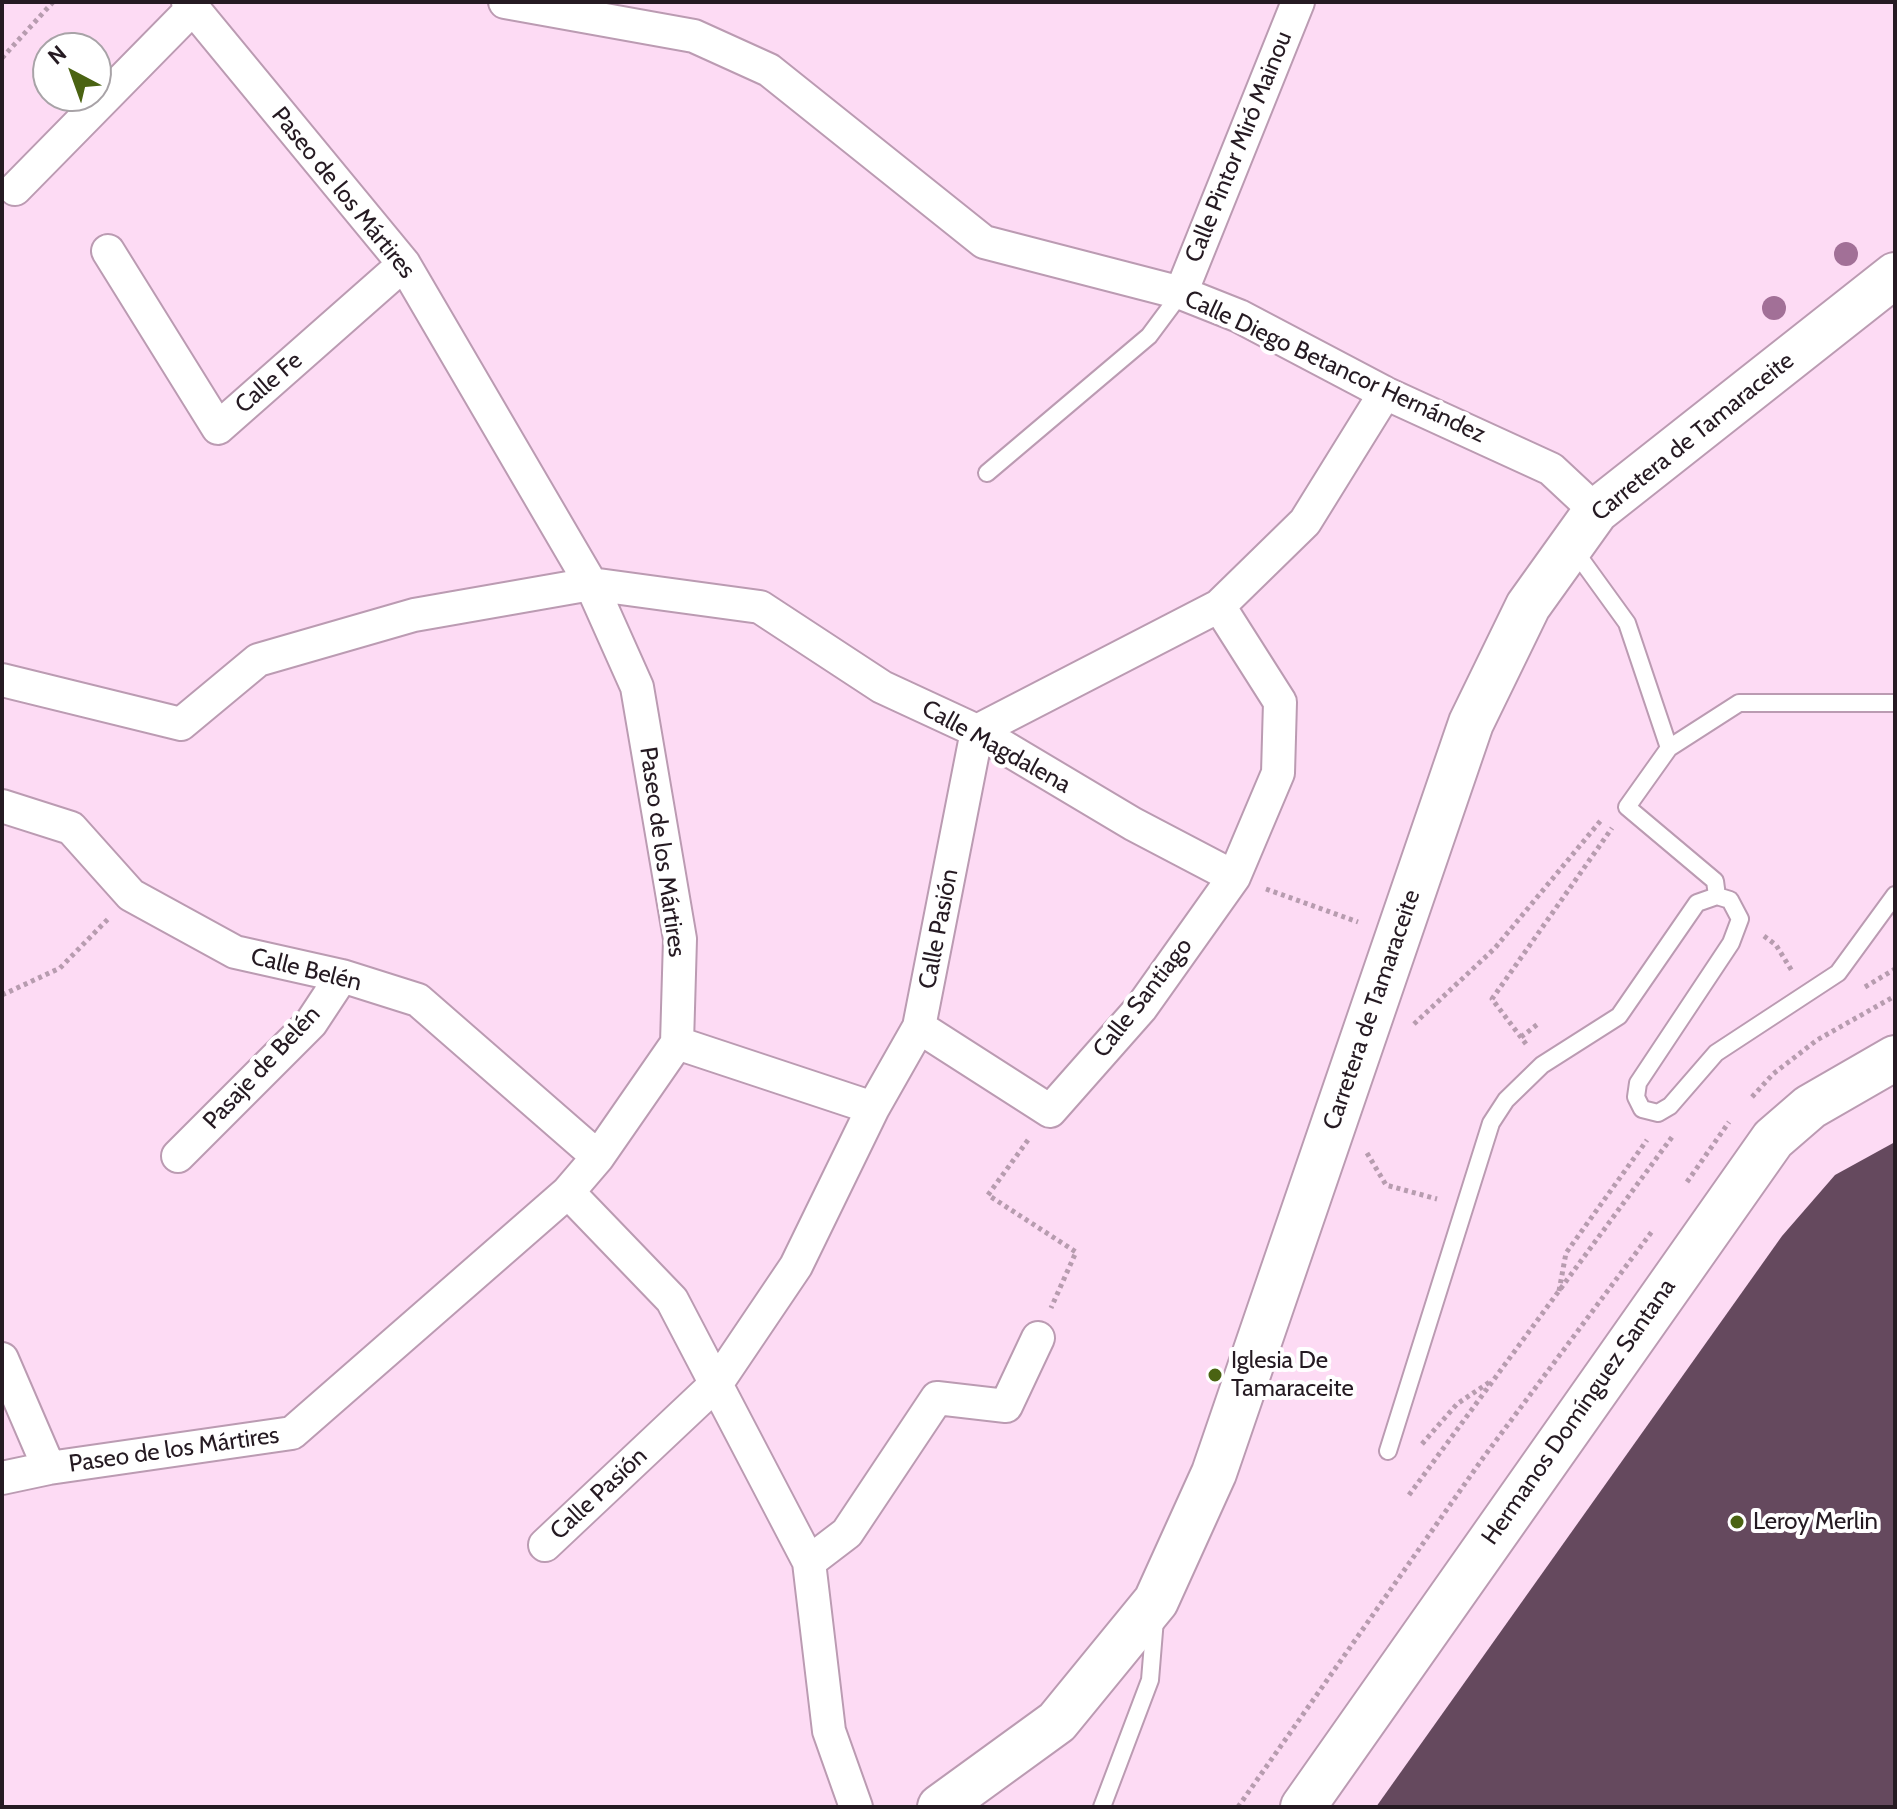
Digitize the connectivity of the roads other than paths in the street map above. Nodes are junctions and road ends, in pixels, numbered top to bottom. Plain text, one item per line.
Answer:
1 (505, 2) edge
2 (1298, 2) edge
3 (190, 5) edge
4 (15, 189) dead end
5 (108, 251) dead end
6 (404, 264) junction
7 (1895, 275) edge
8 (1181, 293) junction
9 (1385, 393) junction
10 (987, 473) dead end
11 (1583, 528) junction
12 (591, 584) junction
13 (1219, 606) junction
14 (2, 680) edge
15 (1895, 703) edge
16 (977, 731) junction
17 (1669, 748) junction
18 (2, 806) edge
19 (1234, 877) junction
20 (1895, 895) edge
21 (1717, 896) junction
22 (342, 976) junction
23 (919, 1027) junction
24 (677, 1043) junction
25 (1895, 1058) edge
26 (873, 1108) junction
27 (178, 1156) dead end
28 (598, 1157) junction
29 (568, 1192) junction
30 (1038, 1338) road end
31 (2, 1359) edge
32 (717, 1383) junction
33 (1388, 1451) dead end
34 (49, 1468) junction
35 (2, 1478) edge
36 (545, 1545) dead end
37 (809, 1562) junction
38 (1156, 1601) junction
39 (856, 1807) edge
40 (940, 1807) edge
41 (1102, 1807) edge
42 (1303, 1807) edge

1 - 8 street, Calle Diego Betancor Hernández
2 - 8 street, Calle Pintor Miró Mainou
3 - 4 street
3 - 6 street, Paseo de los Mártires
5 - 6 street, Calle Fe
6 - 12 street, Paseo de los Mártires
7 - 11 main road, Carretera de Tamaraceite
8 - 9 street, Calle Diego Betancor Hernández
8 - 10 lane
9 - 11 street, Calle Diego Betancor Hernández
9 - 13 street
11 - 17 lane
11 - 38 main road, Carretera de Tamaraceite
12 - 14 street, Calle Magdalena
12 - 16 street, Calle Magdalena
12 - 24 street, Paseo de los Mártires
13 - 16 street
13 - 19 street, Calle Santiago
15 - 17 lane
16 - 19 street, Calle Magdalena
16 - 23 street, Calle Pasión
17 - 21 lane
18 - 22 street, Calle Belén
19 - 23 street, Calle Santiago
20 - 21 lane
21 - 33 lane
22 - 27 street, Pasaje de Belén
22 - 28 street, Calle Belén
23 - 26 street, Calle Pasión
24 - 26 street
24 - 28 street, Paseo de los Mártires
25 - 42 main road, Hermanos Domínguez Santana
26 - 32 street, Calle Pasión
28 - 29 street, Paseo de los Mártires
29 - 32 street
29 - 34 street, Paseo de los Mártires
30 - 37 street
31 - 34 street
32 - 36 street, Calle Pasión
32 - 37 street
34 - 35 street, Paseo de los Mártires
37 - 39 street
38 - 40 main road, Carretera de Tamaraceite
38 - 41 lane

